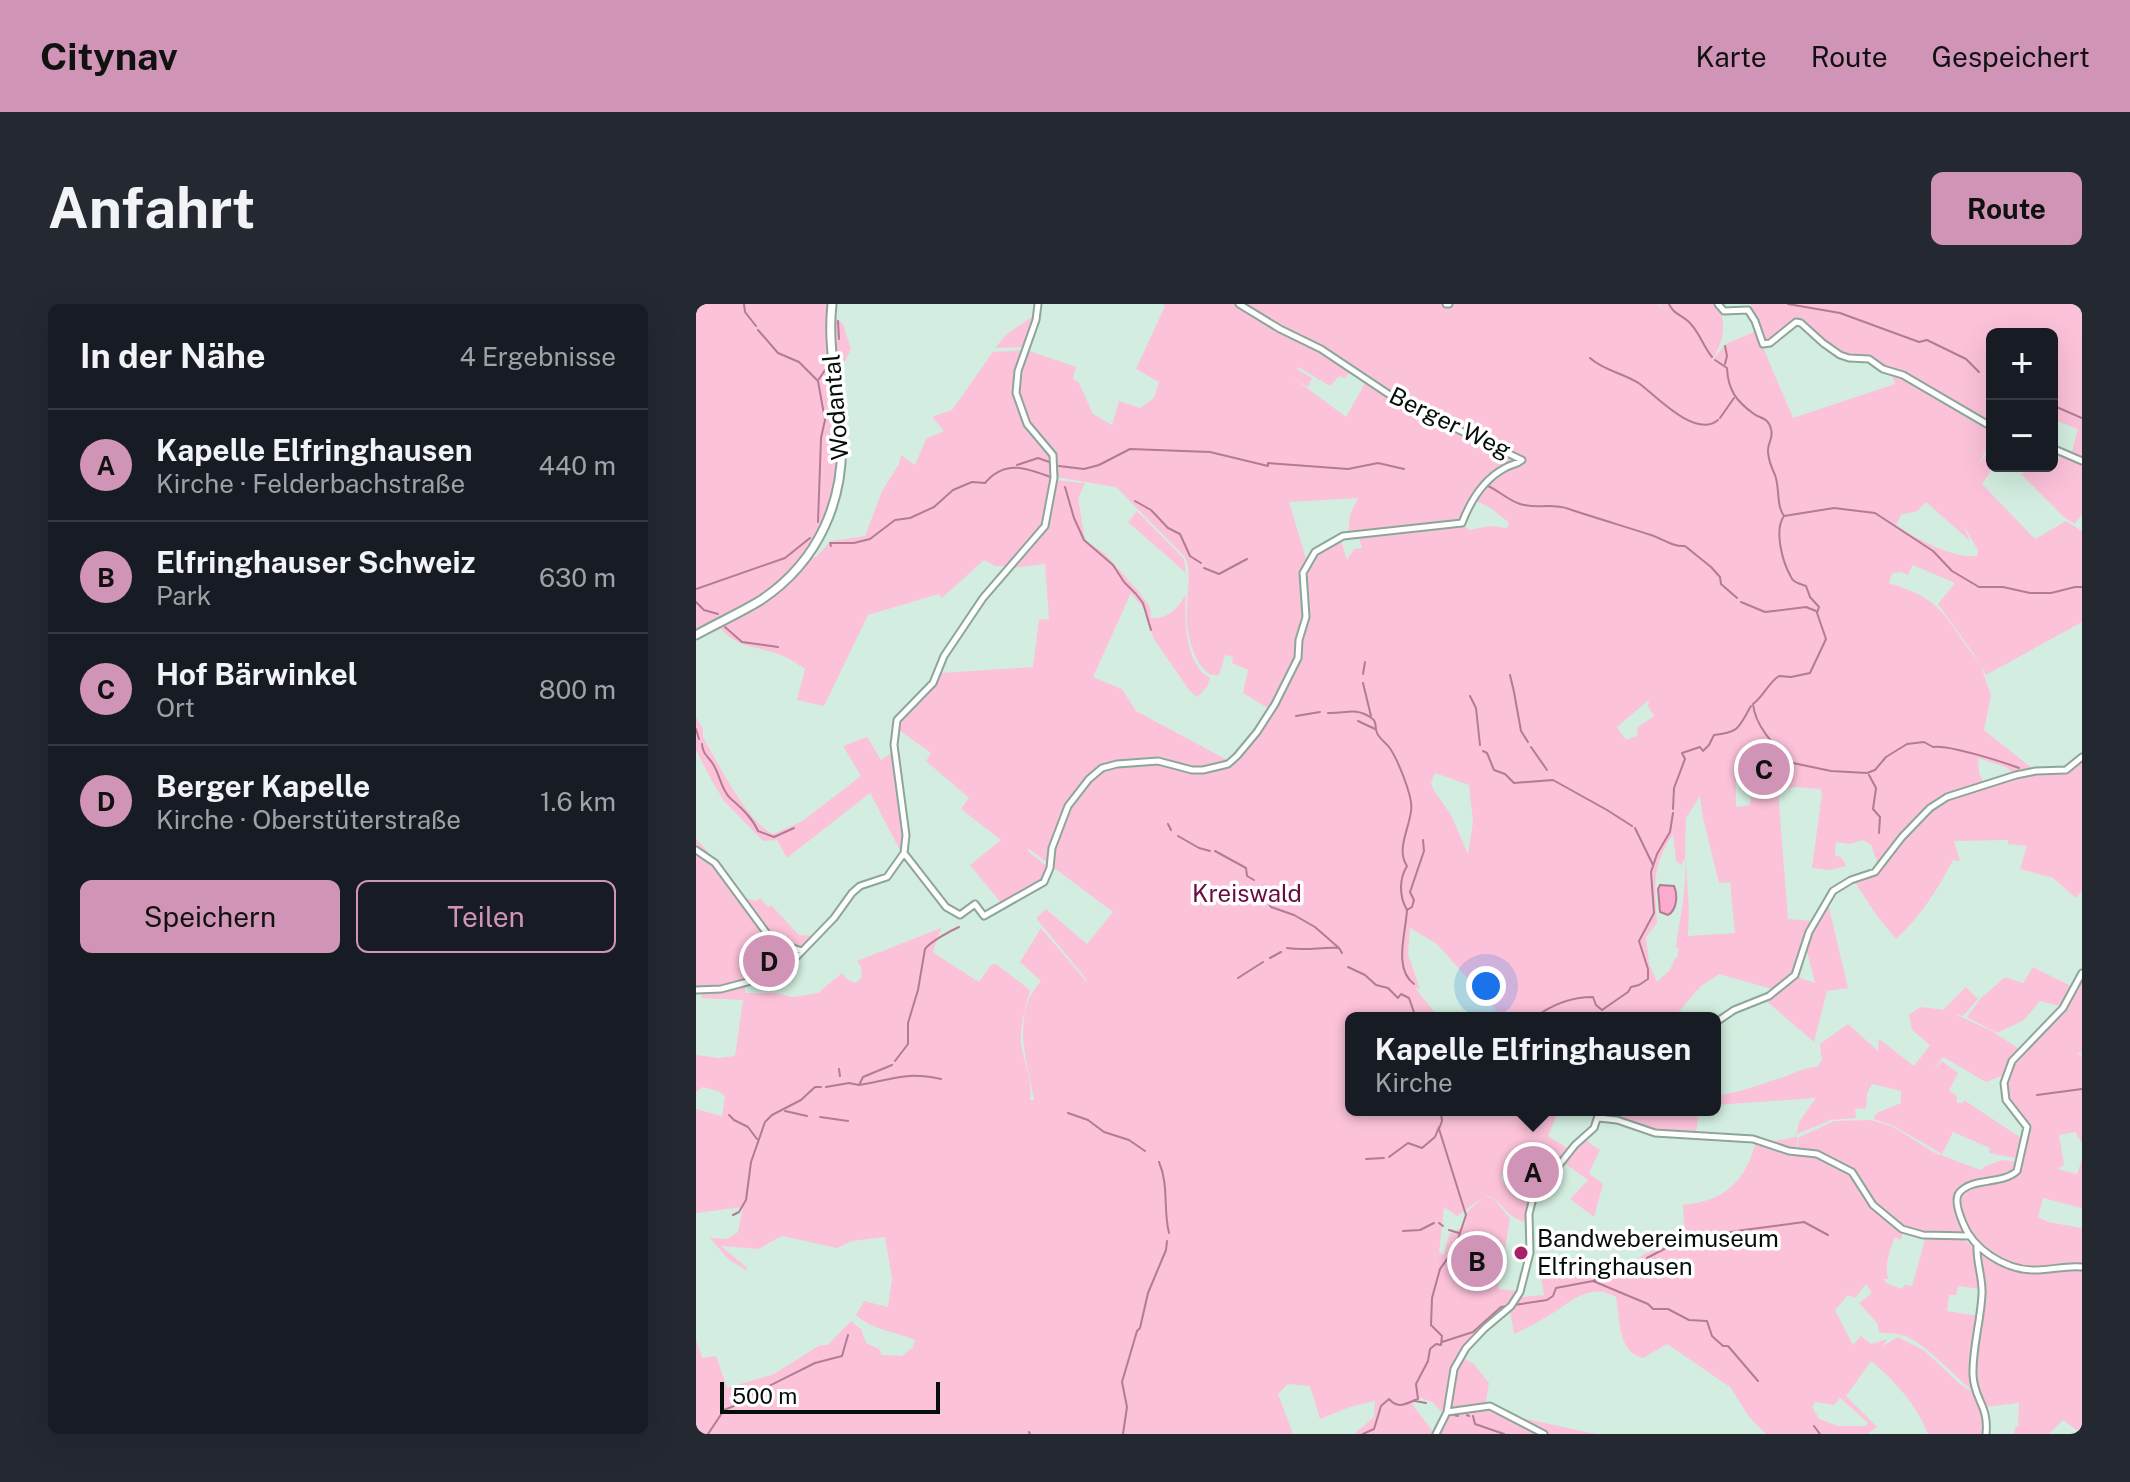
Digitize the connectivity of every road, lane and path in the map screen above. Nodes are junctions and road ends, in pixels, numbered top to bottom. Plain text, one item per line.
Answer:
1 (832, 304) edge
2 (1038, 304) edge
3 (1239, 304) edge
4 (1718, 304) edge
5 (1986, 424) edge
6 (2058, 451) edge
7 (2082, 461) edge
8 (696, 635) edge
9 (2082, 757) edge
10 (696, 850) edge
11 (904, 853) junction
12 (802, 951) junction
13 (2082, 973) edge
14 (696, 990) edge
15 (1721, 1019) edge
16 (1599, 1118) joint
17 (1969, 1236) junction
18 (1977, 1244) junction
19 (2082, 1267) edge
20 (1447, 1412) junction
21 (1436, 1434) edge
22 (1544, 1434) edge
23 (1986, 1434) edge

1 - 8 main road, Wodantal
2 - 11 street
3 - 11 street, Berger Weg
4 - 5 street
6 - 7 street
9 - 15 street
10 - 12 street
11 - 12 street
12 - 14 street
13 - 17 street
16 - 17 street
16 - 20 street
17 - 18 street
18 - 19 street
18 - 23 street
20 - 21 street
20 - 22 street

